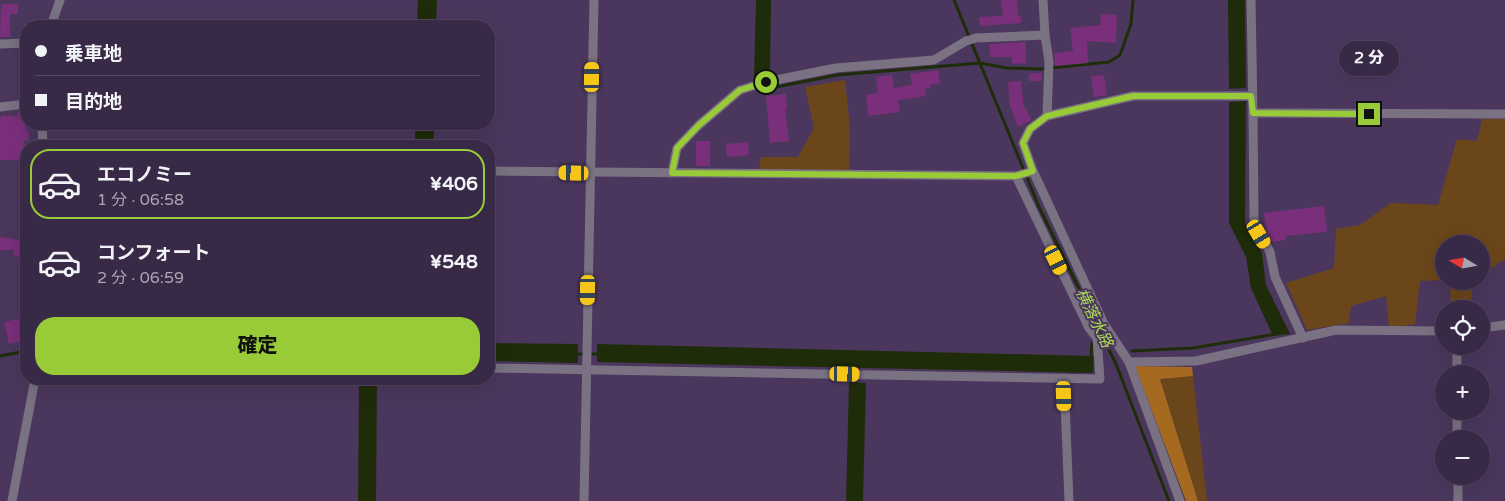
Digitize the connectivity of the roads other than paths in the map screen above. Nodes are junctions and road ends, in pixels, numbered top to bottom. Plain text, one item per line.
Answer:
1 (60, 0) edge
2 (594, 0) edge
3 (1044, 0) edge
4 (1251, 0) edge
5 (53, 20) edge
6 (1045, 35) junction
7 (20, 43) edge
8 (0, 44) edge
9 (1242, 96) junction
10 (20, 105) edge
11 (0, 107) edge
12 (1253, 113) junction
13 (1505, 114) edge
14 (1047, 116) junction
15 (495, 171) edge
16 (1033, 171) junction
17 (672, 173) junction
18 (591, 174) junction
19 (1016, 176) junction
20 (1104, 324) junction
21 (1505, 325) edge
22 (1490, 327) edge
23 (1089, 328) junction
24 (1435, 331) edge
25 (1303, 338) junction
26 (1129, 362) junction
27 (495, 368) edge
28 (587, 370) junction
29 (1064, 378) junction
30 (34, 385) edge
31 (1458, 485) edge
32 (12, 501) edge
33 (584, 501) edge
34 (1069, 501) edge
35 (1180, 501) edge
36 (1458, 501) edge

1 - 5 street
2 - 18 street
3 - 6 street
4 - 9 street
6 - 14 street
6 - 17 street
7 - 8 street
9 - 12 street
9 - 14 street
10 - 11 street
12 - 13 street
12 - 25 street
14 - 16 street
15 - 18 street
16 - 19 street
16 - 20 street
17 - 18 street
17 - 19 street
18 - 28 street
19 - 23 street
20 - 23 street
20 - 26 street
21 - 22 street
23 - 29 street
24 - 25 street
25 - 26 street
26 - 35 street
27 - 28 street
28 - 29 street
28 - 33 street
29 - 34 street
30 - 32 street
31 - 36 street

